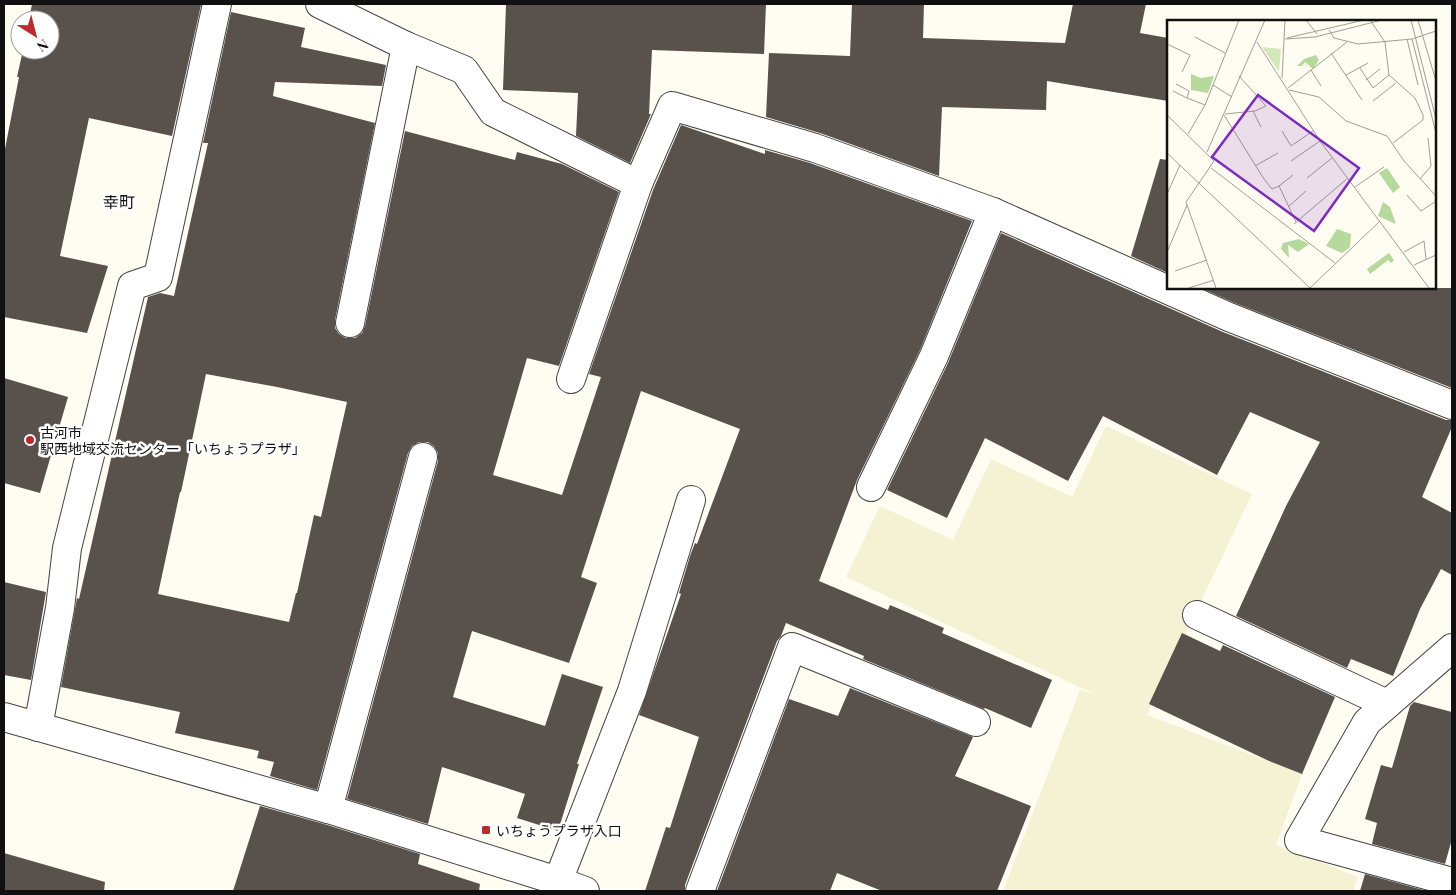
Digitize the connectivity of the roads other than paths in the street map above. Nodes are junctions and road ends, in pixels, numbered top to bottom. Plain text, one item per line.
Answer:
1 (217, 4) edge
2 (320, 4) edge
3 (406, 46) junction
4 (638, 184) junction
5 (993, 212) junction
6 (350, 324) dead end
7 (570, 379) dead end
8 (1452, 405) edge
9 (423, 457) dead end
10 (871, 487) dead end
11 (691, 500) dead end
12 (1197, 615) dead end
13 (1452, 648) edge
14 (1387, 704) junction
15 (4, 717) edge
16 (976, 722) dead end
17 (38, 727) junction
18 (328, 809) junction
19 (558, 881) junction
20 (1452, 882) edge
21 (585, 891) edge
22 (700, 891) edge

1 - 17 street
2 - 3 street
3 - 4 street
3 - 6 street
4 - 5 street
4 - 7 street
5 - 8 street
5 - 10 street
9 - 18 street
11 - 19 street
12 - 14 street
13 - 14 street
14 - 20 street
15 - 17 street
16 - 22 street
17 - 18 street
18 - 19 street
19 - 21 street

